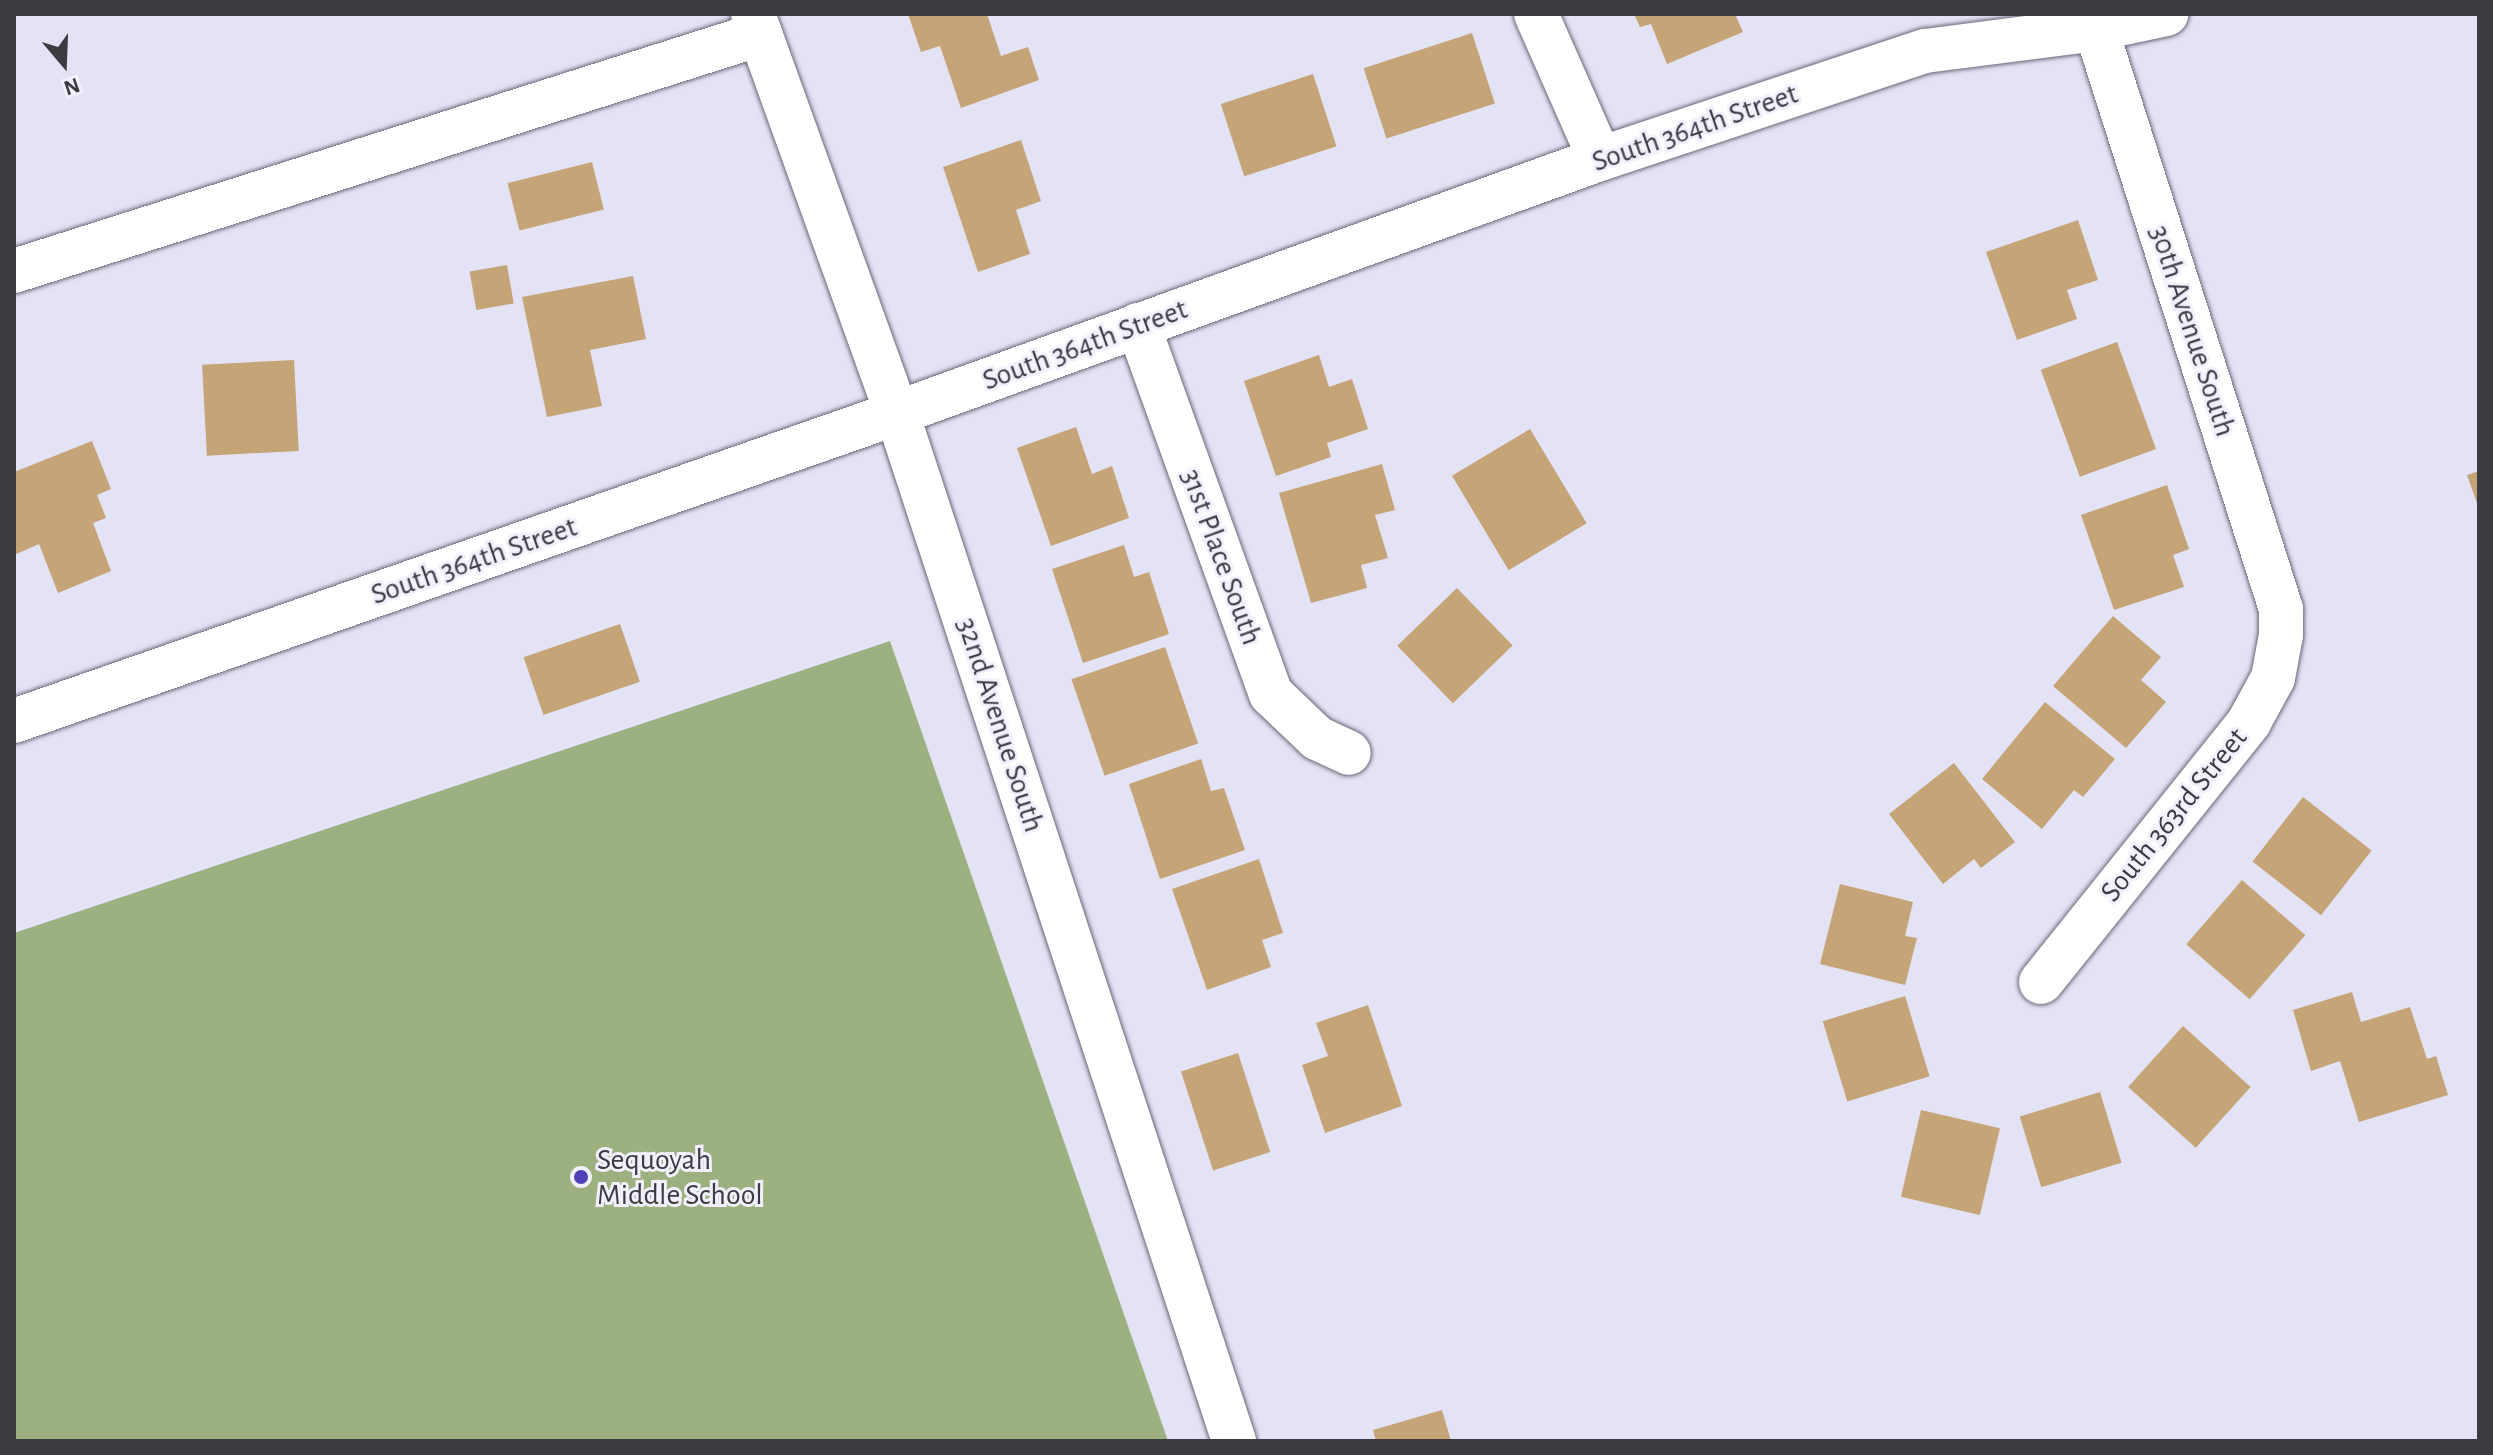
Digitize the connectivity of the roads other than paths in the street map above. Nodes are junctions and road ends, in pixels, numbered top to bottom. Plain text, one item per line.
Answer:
1 (1536, 14) edge
2 (2166, 14) edge
3 (757, 24) edge
4 (2096, 29) junction
5 (1600, 159) junction
6 (14, 271) edge
7 (1138, 325) junction
8 (897, 413) junction
9 (2281, 635) joint
10 (14, 721) edge
11 (1349, 753) dead end
12 (2041, 982) dead end
13 (1234, 1441) edge

1 - 5 street
2 - 4 street, South 364th Street
3 - 6 street
3 - 8 street, 32nd Avenue South
4 - 5 street, South 364th Street
4 - 9 street, 30th Avenue South
5 - 7 street, South 364th Street
7 - 8 street, South 364th Street
7 - 11 street, 31st Place South
8 - 10 street, South 364th Street
8 - 13 street, 32nd Avenue South
9 - 12 street, South 363rd Street

